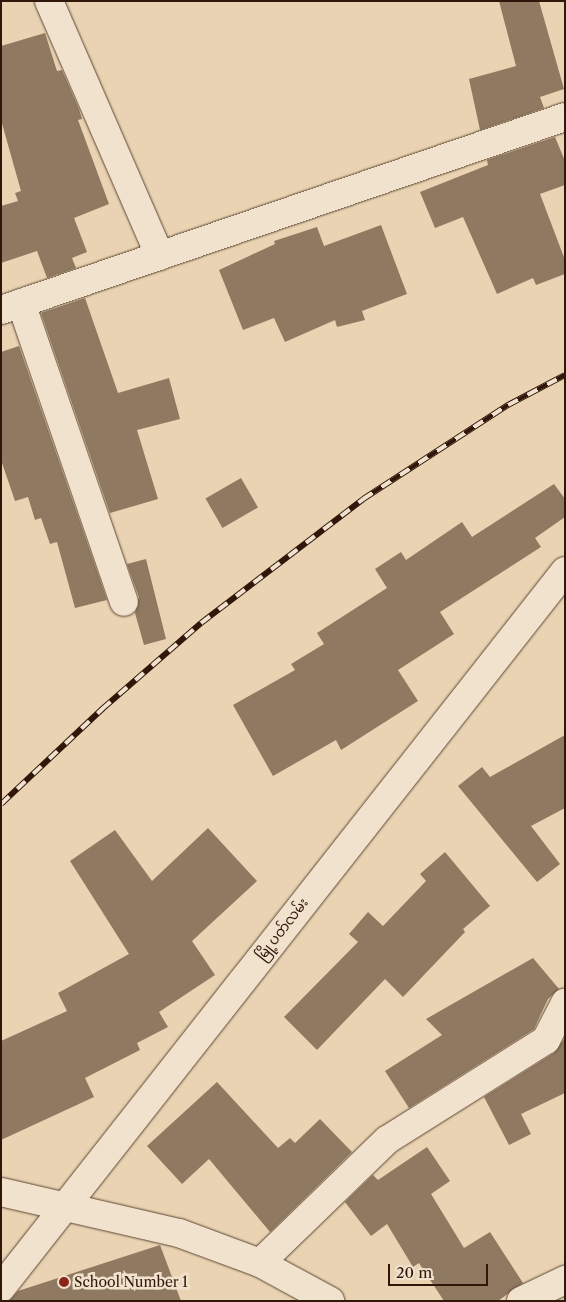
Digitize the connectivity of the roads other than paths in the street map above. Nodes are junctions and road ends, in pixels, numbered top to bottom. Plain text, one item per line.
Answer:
1 (48, 1) edge
2 (565, 117) edge
3 (160, 256) junction
4 (11, 307) edge
5 (565, 572) edge
6 (124, 602) dead end
7 (565, 1003) edge
8 (1, 1192) edge
9 (67, 1205) junction
10 (260, 1263) junction
11 (565, 1280) edge
12 (1, 1288) edge
13 (330, 1301) edge
14 (521, 1301) edge

1 - 3 street
2 - 3 street
3 - 4 street
4 - 6 street
5 - 9 street, မြို့ပတ်လမ်း
7 - 10 street
8 - 9 street
9 - 10 street
9 - 12 street, မြို့ပတ်လမ်း
10 - 13 street
11 - 14 street

